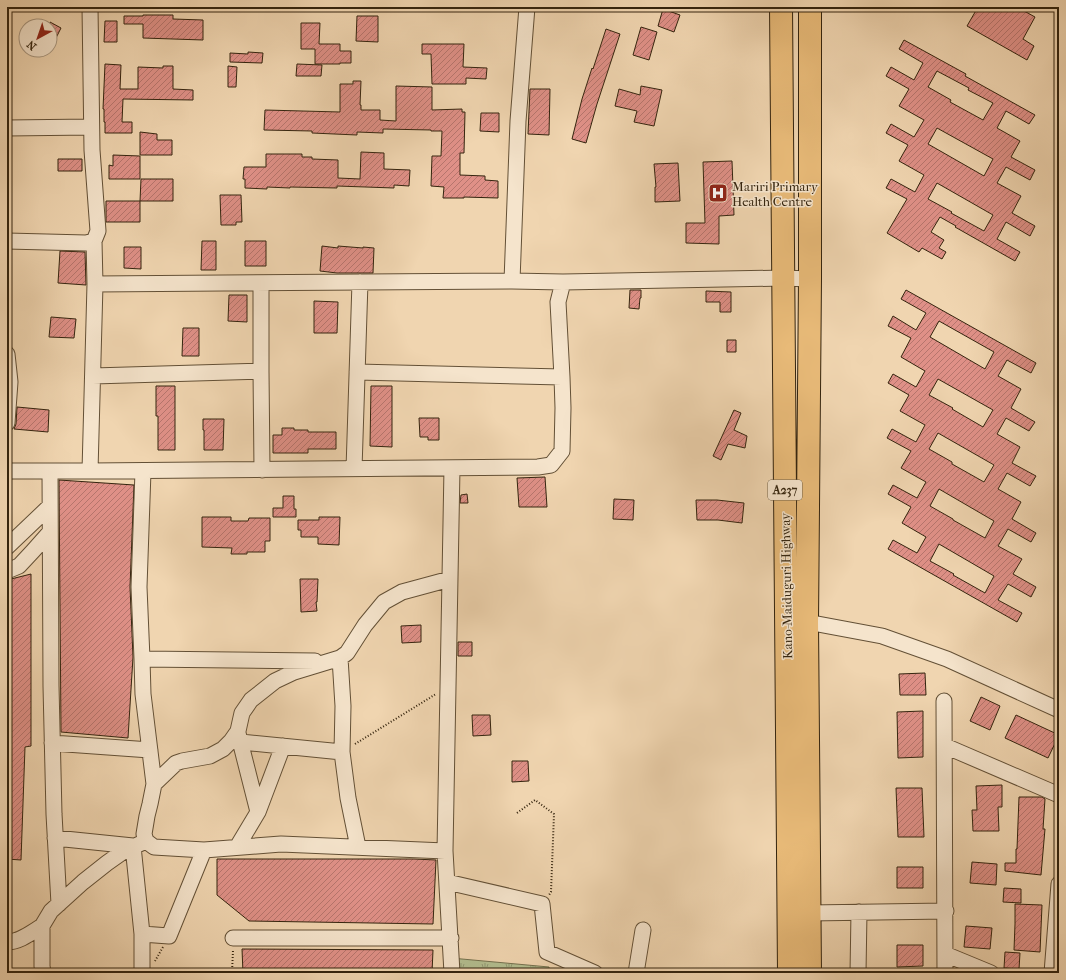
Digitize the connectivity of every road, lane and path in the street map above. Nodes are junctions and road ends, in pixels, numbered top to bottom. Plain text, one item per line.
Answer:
1 (90, 7) edge
2 (527, 7) edge
3 (781, 7) edge
4 (810, 7) edge
5 (91, 127) junction
6 (7, 128) edge
7 (7, 241) edge
8 (94, 241) junction
9 (783, 278) junction
10 (810, 279) junction
11 (512, 281) junction
12 (360, 282) junction
13 (563, 282) junction
14 (261, 283) junction
15 (95, 284) junction
16 (7, 354) edge
17 (261, 370) junction
18 (357, 372) junction
19 (93, 376) junction
20 (562, 376) junction
21 (7, 423) edge
22 (452, 468) junction
23 (354, 469) junction
24 (7, 470) edge
25 (262, 470) junction
26 (50, 471) junction
27 (90, 471) junction
28 (143, 471) junction
29 (50, 506) junction
30 (50, 532) junction
31 (7, 547) edge
32 (7, 571) edge
33 (450, 579) junction
34 (806, 622) junction
35 (142, 659) junction
36 (334, 659) junction
37 (448, 686) junction
38 (944, 701) dead end
39 (1059, 710) edge
40 (236, 738) junction
41 (52, 743) junction
42 (283, 746) junction
43 (945, 746) junction
44 (150, 750) junction
45 (342, 752) junction
46 (154, 784) junction
47 (1059, 795) edge
48 (258, 812) junction
49 (517, 813) dead end
50 (55, 838) junction
51 (139, 844) junction
52 (237, 847) junction
53 (358, 847) junction
54 (204, 850) junction
55 (446, 851) junction
56 (447, 882) junction
57 (1059, 884) edge
58 (58, 904) junction
59 (542, 904) junction
60 (1058, 909) edge
61 (946, 911) junction
62 (859, 912) junction
63 (809, 913) junction
64 (42, 926) junction
65 (643, 930) dead end
66 (142, 934) junction
67 (169, 936) junction
68 (233, 938) joint
69 (451, 938) junction
70 (8, 944) edge
71 (945, 954) junction
72 (147, 970) edge
73 (43, 973) edge
74 (232, 973) edge
75 (452, 973) edge
76 (595, 973) edge
77 (636, 973) edge
78 (789, 973) edge
79 (810, 973) edge
80 (858, 973) edge
81 (945, 973) edge
82 (991, 973) edge
83 (1052, 973) edge

1 - 5 street
2 - 11 street
3 - 9 highway, Kano-Maiduguri Highway / A237
4 - 10 highway, Kano-Maiduguri Highway / A237
5 - 6 street
5 - 8 street
7 - 8 street
8 - 15 street
9 - 10 street
9 - 13 street
9 - 78 highway, Kano-Maiduguri Highway / A237
10 - 34 highway, Kano-Maiduguri Highway / A237
11 - 12 street
11 - 13 street
12 - 14 street
12 - 18 street
13 - 20 street
14 - 15 street
14 - 17 street
15 - 19 street
16 - 21 street
17 - 19 street
17 - 25 street
18 - 20 street
18 - 23 street
19 - 27 street
20 - 22 street
22 - 23 street
22 - 33 street
23 - 25 street
24 - 26 street
25 - 28 street
26 - 27 street
26 - 29 street
27 - 28 street
28 - 35 street
29 - 30 street
29 - 31 street
30 - 32 street
30 - 41 street
33 - 36 street
33 - 37 street
34 - 39 street
34 - 63 highway, Kano-Maiduguri Highway / A237
35 - 36 street
35 - 44 street
36 - 40 street
36 - 45 street
37 - 45 path
37 - 55 street
38 - 43 street
40 - 42 street
40 - 46 street
40 - 48 street
41 - 44 street
41 - 50 street
42 - 45 street
42 - 48 street
43 - 47 street
43 - 61 street
44 - 46 street
45 - 53 street
46 - 51 street
48 - 52 street
49 - 59 path
50 - 51 street
50 - 58 street
51 - 54 street
51 - 58 street
51 - 66 street
52 - 53 street
52 - 54 street
53 - 55 street
54 - 67 street
55 - 56 street
56 - 59 street
56 - 69 street
57 - 60 street
58 - 64 street
59 - 76 street
60 - 83 street
61 - 62 street
61 - 71 street
62 - 63 street
62 - 80 street
63 - 79 highway, Kano-Maiduguri Highway / A237
64 - 70 street
64 - 73 street
65 - 77 street
66 - 67 street
66 - 72 street
67 - 72 path
68 - 69 street
68 - 74 path
69 - 75 street
71 - 81 street
71 - 82 street

